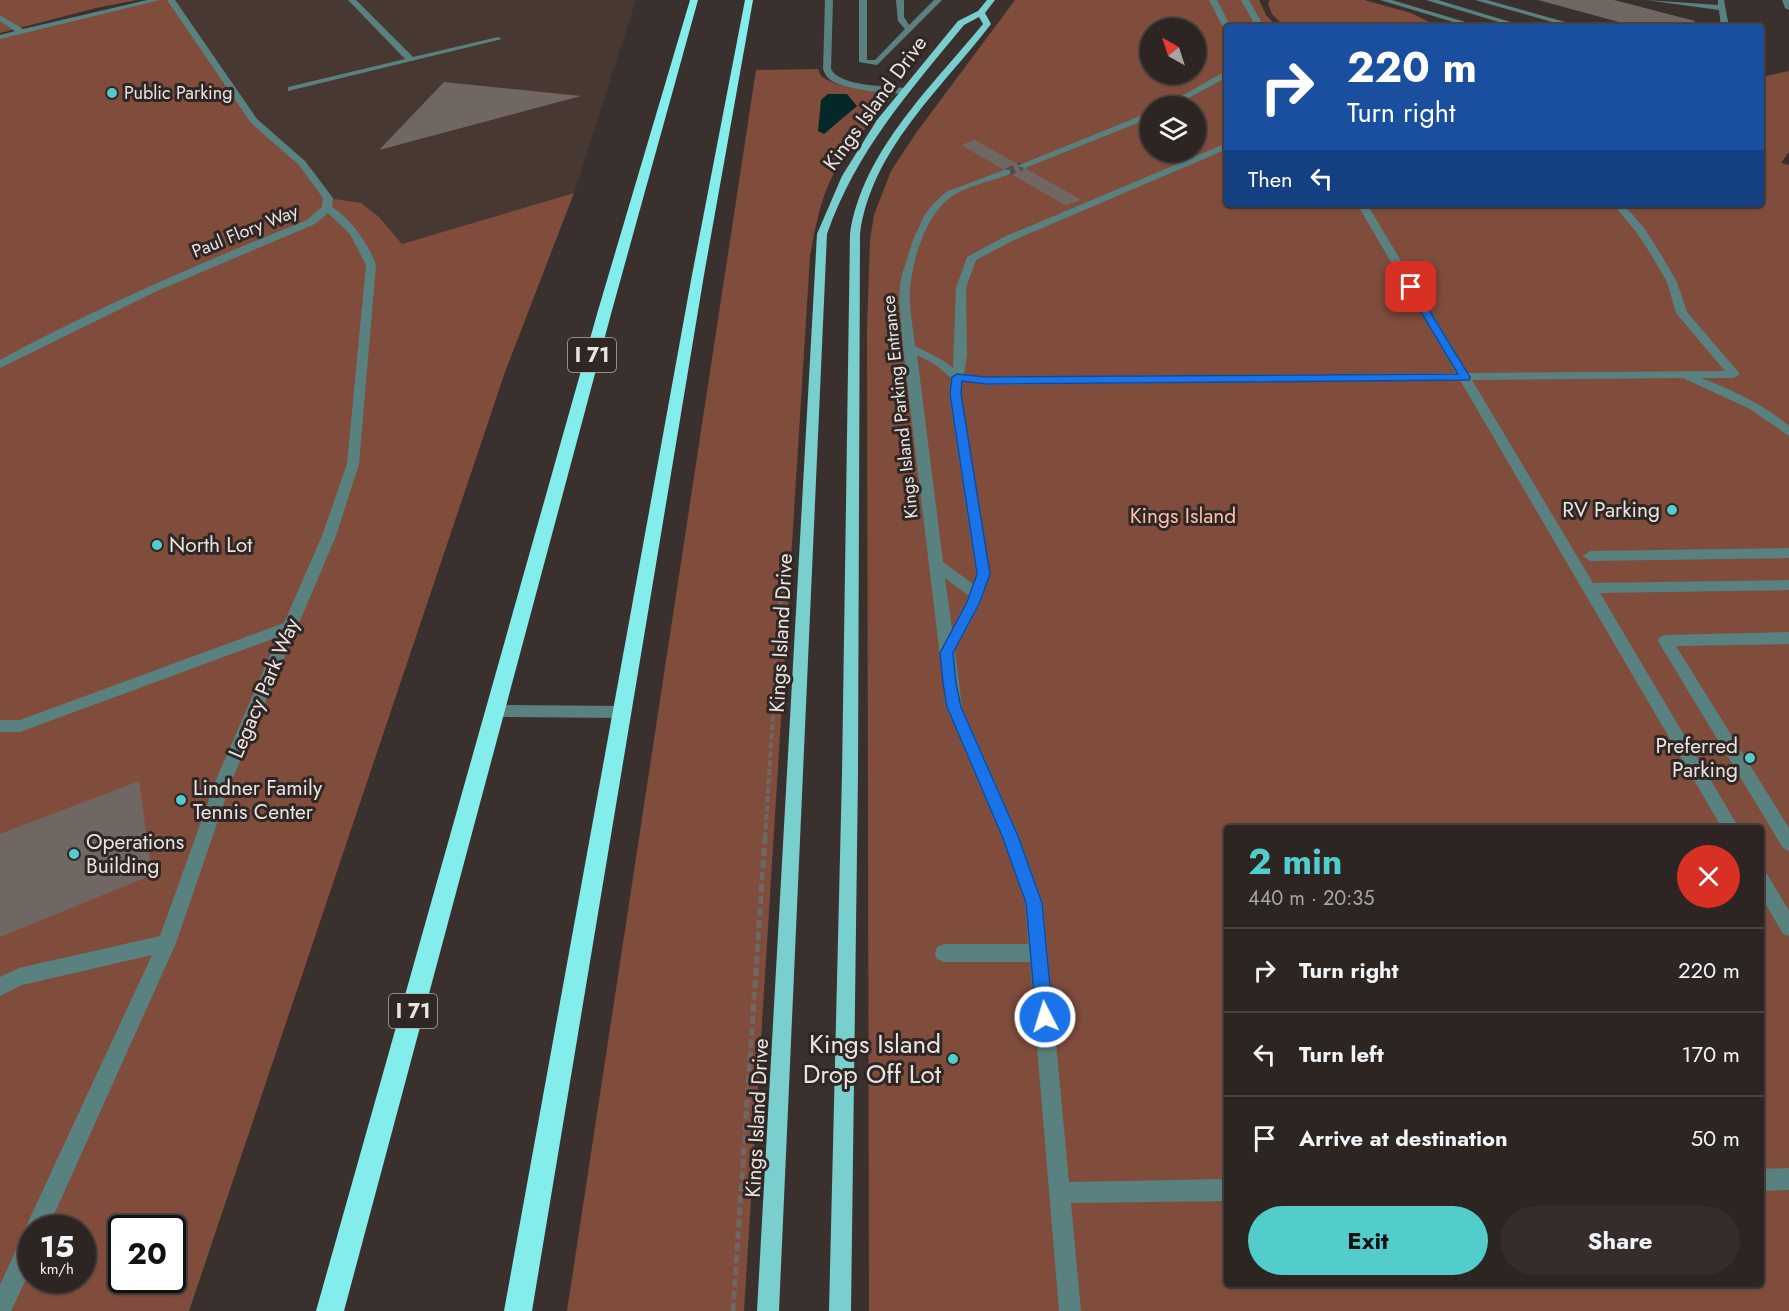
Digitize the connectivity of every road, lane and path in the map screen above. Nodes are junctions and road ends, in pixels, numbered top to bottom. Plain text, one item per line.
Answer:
1 (156, 0) edge
2 (171, 0) edge
3 (352, 0) edge
4 (694, 0) edge
5 (749, 0) edge
6 (830, 0) edge
7 (863, 0) edge
8 (900, 0) edge
9 (938, 0) edge
10 (991, 0) edge
11 (1213, 0) edge
12 (1245, 0) edge
13 (1384, 0) edge
14 (1430, 0) edge
15 (1479, 0) edge
16 (1650, 0) edge
17 (1721, 4) edge
18 (981, 13) junction
19 (0, 17) edge
20 (1225, 24) edge
21 (1258, 24) edge
22 (1468, 24) edge
23 (1513, 24) edge
24 (1568, 24) edge
25 (1724, 24) edge
26 (910, 29) junction
27 (20, 31) junction
28 (0, 37) edge
29 (498, 39) dead end
30 (411, 60) junction
31 (1224, 76) edge
32 (291, 89) dead end
33 (906, 91) junction
34 (1186, 96) edge
35 (1140, 120) edge
36 (1224, 147) edge
37 (1022, 166) tunnel mouth
38 (1007, 172) tunnel mouth
39 (1364, 207) edge
40 (1621, 207) edge
41 (327, 208) junction
42 (909, 347) junction
43 (0, 365) edge
44 (1679, 374) junction
45 (957, 377) junction
46 (1465, 377) junction
47 (1789, 432) edge
48 (1789, 553) edge
49 (1590, 556) dead end
50 (937, 565) junction
51 (1789, 585) edge
52 (1589, 588) junction
53 (976, 594) junction
54 (291, 626) junction
55 (1789, 638) edge
56 (946, 653) junction
57 (495, 711) junction
58 (622, 712) junction
59 (0, 726) edge
60 (1729, 825) edge
61 (1789, 843) edge
62 (1764, 885) edge
63 (1789, 928) edge
64 (167, 943) junction
65 (944, 953) dead end
66 (1039, 953) junction
67 (0, 987) edge
68 (1789, 1179) edge
69 (1764, 1180) edge
70 (1224, 1190) edge
71 (1061, 1193) junction
72 (43, 1215) edge
73 (18, 1271) edge
74 (0, 1310) edge
75 (330, 1311) edge
76 (518, 1311) edge
77 (768, 1311) edge
78 (840, 1311) edge
79 (1070, 1311) edge

1 - 27 street
2 - 41 street, Paul Flory Way
3 - 30 street
4 - 57 highway, I 71
5 - 58 highway
6 - 33 street
7 - 26 street
8 - 26 street
9 - 26 street
10 - 18 main road, Kings Island Drive
11 - 20 street
12 - 21 street
13 - 22 street
14 - 23 street
15 - 24 street
16 - 17 street
17 - 25 street
18 - 33 main road, Kings Island Drive
18 - 78 main road, Kings Island Drive
19 - 27 street
27 - 28 street
29 - 30 street
30 - 32 street
31 - 34 street
33 - 77 main road, Kings Island Drive
35 - 37 street
36 - 45 street
38 - 42 street, Kings Island Parking Entrance
39 - 46 street
40 - 44 street
41 - 43 street, Paul Flory Way
41 - 54 street, Legacy Park Way
42 - 45 street
42 - 50 street, Kings Island Parking Entrance
44 - 46 street
44 - 47 street
45 - 46 street
45 - 53 street
46 - 52 street
48 - 49 street
50 - 53 street
50 - 56 street, Kings Island Parking Entrance
51 - 52 street
52 - 60 street
53 - 56 street
54 - 59 street
54 - 64 street, Legacy Park Way
55 - 61 street
56 - 66 street, Kings Island Parking Entrance
57 - 58 street
57 - 75 highway, I 71
58 - 76 highway
62 - 63 street
64 - 67 street
64 - 72 street, Legacy Park Way
65 - 66 street
66 - 71 street, Kings Island Parking Entrance
68 - 69 street
70 - 71 street
71 - 79 street, Kings Island Parking Entrance
73 - 74 street

